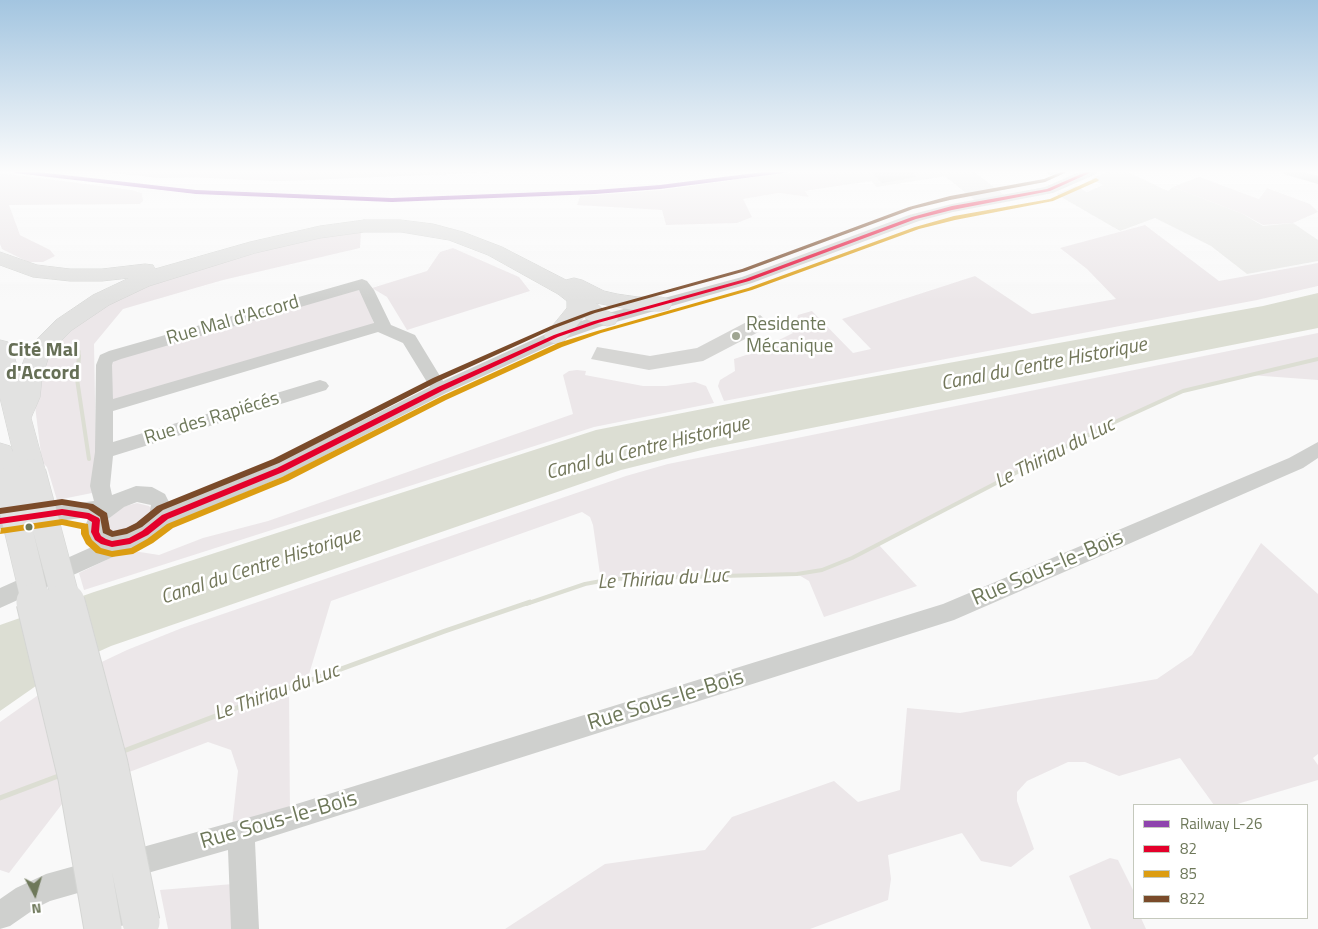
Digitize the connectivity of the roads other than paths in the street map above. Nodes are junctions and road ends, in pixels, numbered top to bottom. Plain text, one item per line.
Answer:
1 (928, 214) edge
2 (0, 258) edge
3 (588, 298) junction
4 (661, 304) junction
5 (607, 319) junction
6 (383, 325) junction
7 (556, 336) junction
8 (0, 348) edge
9 (320, 386) dead end
10 (440, 389) junction
11 (105, 407) junction
12 (18, 418) junction
13 (1318, 449) edge
14 (104, 452) junction
15 (13, 469) edge
16 (253, 482) junction
17 (100, 486) junction
18 (152, 495) junction
19 (112, 504) junction
20 (62, 512) junction
21 (0, 521) edge
22 (95, 528) junction
23 (145, 533) junction
24 (122, 543) junction
25 (52, 574) junction
26 (0, 598) edge
27 (241, 833) junction
28 (0, 916) edge
29 (128, 927) edge
30 (245, 929) edge

1 - 4 street
2 - 3 highway
3 - 4 highway
3 - 5 highway
3 - 7 highway
3 - 12 highway
4 - 5 street
5 - 7 street
6 - 10 street
6 - 11 street
6 - 11 street, Rue Mal d'Accord
7 - 10 street
8 - 12 highway
9 - 14 street, Rue des Rapiécés
10 - 16 street
11 - 14 street, Rue Mal d'Accord
12 - 15 highway
13 - 27 street, Rue Sous-le-Bois
14 - 17 street, Rue Mal d'Accord
15 - 29 highway, bridge
16 - 18 street
16 - 23 street
17 - 19 street
17 - 20 street
18 - 19 street
18 - 23 street
19 - 20 street
19 - 22 street
20 - 21 street
20 - 22 street
22 - 24 street
22 - 25 street
23 - 24 street
24 - 25 street
25 - 26 street
27 - 28 street, Rue Sous-le-Bois
27 - 30 street

